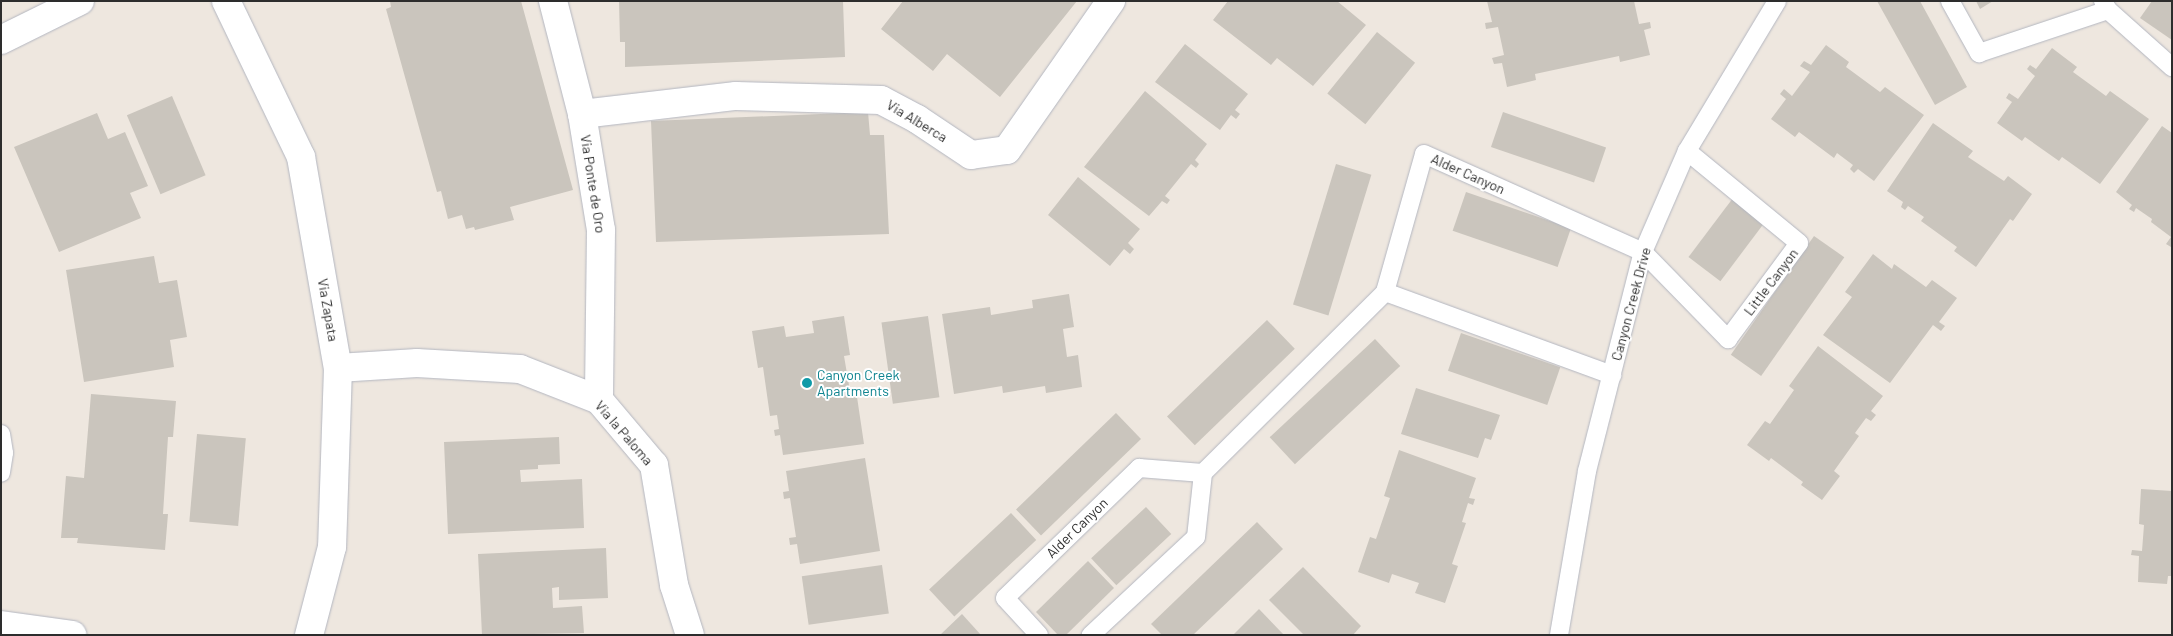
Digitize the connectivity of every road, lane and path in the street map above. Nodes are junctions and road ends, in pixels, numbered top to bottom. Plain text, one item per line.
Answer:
1 (80, 1) edge
2 (226, 1) edge
3 (552, 1) edge
4 (1111, 1) edge
5 (1777, 1) edge
6 (1950, 1) edge
7 (2106, 6) edge
8 (1, 40) edge
9 (2172, 67) edge
10 (582, 114) junction
11 (1687, 151) junction
12 (1643, 252) junction
13 (1385, 292) junction
14 (338, 368) junction
15 (1612, 375) junction
16 (599, 400) junction
17 (1, 434) edge
18 (1, 473) edge
19 (1204, 473) junction
20 (1, 625) edge
21 (689, 634) edge
22 (72, 635) edge
23 (309, 635) edge
24 (1039, 635) edge
25 (1091, 635) edge
26 (1558, 635) edge

1 - 8 street
2 - 14 street, Via Zapata
3 - 10 street, Via Ponte de Oro
4 - 10 street, Via Alberca
5 - 11 lane, Canyon Creek Drive
6 - 7 lane
7 - 9 lane
10 - 16 street, Via Ponte de Oro
11 - 12 lane, Canyon Creek Drive
11 - 12 lane, Little Canyon
12 - 13 lane, Alder Canyon
12 - 15 lane, Canyon Creek Drive
13 - 15 lane
13 - 19 lane, Alder Canyon
14 - 16 street, Via la Paloma
14 - 23 street, Via Zapata
15 - 26 lane, Canyon Creek Drive
16 - 21 street, Via la Paloma
17 - 18 lane
19 - 24 lane, Alder Canyon
19 - 25 lane
20 - 22 street

